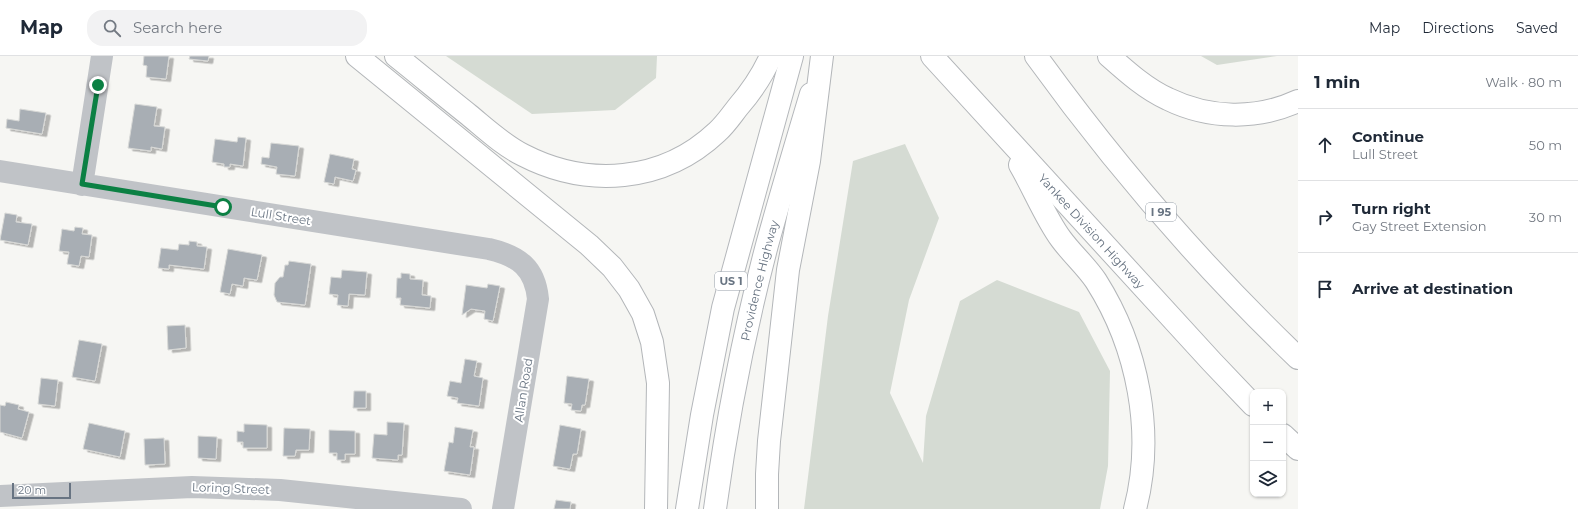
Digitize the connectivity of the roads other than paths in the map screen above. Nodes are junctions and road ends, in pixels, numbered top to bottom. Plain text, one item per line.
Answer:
1 (102, 56) edge
2 (357, 56) edge
3 (396, 56) edge
4 (771, 56) edge
5 (792, 56) edge
6 (932, 56) edge
7 (1036, 56) edge
8 (1109, 56) edge
9 (821, 60) edge
10 (1298, 101) edge
11 (1003, 134) junction
12 (0, 171) edge
13 (82, 184) junction
14 (530, 273) joint
15 (1298, 358) edge
16 (1250, 401) edge
17 (1286, 437) edge
18 (1298, 449) edge
19 (0, 496) edge
20 (461, 509) edge
21 (503, 509) edge
22 (656, 509) edge
23 (687, 509) edge
24 (714, 509) edge
25 (767, 509) edge
26 (1135, 509) edge

1 - 13 street
2 - 22 main road
3 - 4 main road
5 - 23 main road, US 1
6 - 11 main road, Yankee Division Highway
7 - 15 main road, I 95
8 - 10 main road
9 - 24 main road, Providence Highway
9 - 25 main road
11 - 16 main road, Yankee Division Highway
11 - 26 main road
12 - 13 street, Lull Street
13 - 14 street, Lull Street
14 - 21 street, Allan Road
17 - 18 main road
19 - 20 street, Loring Street

